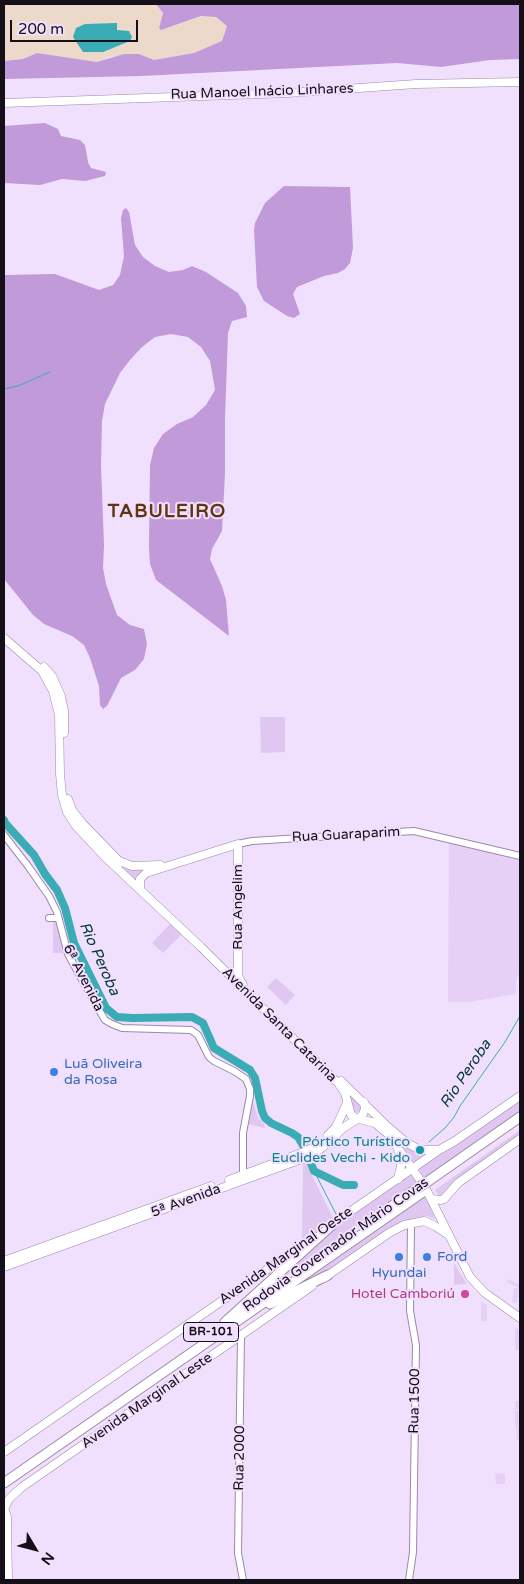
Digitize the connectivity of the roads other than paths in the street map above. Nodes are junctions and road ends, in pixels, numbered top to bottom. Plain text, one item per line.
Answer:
1 (520, 82) edge
2 (4, 103) edge
3 (4, 632) edge
4 (4, 638) edge
5 (4, 835) edge
6 (238, 844) junction
7 (520, 856) edge
8 (172, 864) junction
9 (140, 888) junction
10 (49, 918) dead end
11 (58, 918) junction
12 (239, 971) joint
13 (520, 1096) edge
14 (347, 1102) junction
15 (364, 1102) junction
16 (520, 1117) edge
17 (360, 1118) junction
18 (520, 1124) edge
19 (520, 1139) edge
20 (397, 1146) junction
21 (439, 1150) junction
22 (413, 1168) junction
23 (243, 1178) junction
24 (398, 1179) junction
25 (425, 1187) junction
26 (432, 1199) junction
27 (411, 1223) junction
28 (332, 1225) junction
29 (449, 1235) junction
30 (4, 1261) edge
31 (4, 1267) edge
32 (328, 1275) junction
33 (520, 1318) edge
34 (228, 1324) junction
35 (241, 1335) junction
36 (4, 1452) edge
37 (4, 1476) edge
38 (4, 1483) edge
39 (6, 1500) edge
40 (4, 1509) edge
41 (5, 1523) edge
42 (8, 1580) edge
43 (243, 1580) edge
44 (409, 1580) edge

1 - 2 main road, Rua Manoel Inácio Linhares
3 - 8 main road, Rua Guaraparim
4 - 9 main road, Avenida Santa Catarina
5 - 11 street, 6ª Avenida
6 - 7 street, Rua Guaraparim
6 - 8 main road, Rua Guaraparim
6 - 12 main road, Rua Angelim
8 - 9 main road, Rua Guaraparim
9 - 14 main road, Avenida Santa Catarina
10 - 11 street
11 - 23 street, 6ª Avenida
12 - 15 main road, Avenida Santa Catarina
13 - 21 main road, Avenida Marginal Oeste
14 - 17 main road, Avenida Santa Catarina
14 - 23 main road, 5ª Avenida
15 - 17 main road
15 - 21 main road, Avenida Santa Catarina
16 - 25 highway, Rodovia Governador Mário Covas / BR-101
17 - 20 main road, Avenida Santa Catarina
17 - 23 main road, 5ª Avenida
18 - 25 highway, Rodovia Governador Mário Covas / BR-101
19 - 26 main road
20 - 22 main road, Avenida Santa Catarina
20 - 24 main road
21 - 22 main road, Avenida Marginal Oeste
22 - 24 main road, Avenida Marginal Oeste
22 - 25 main road, Avenida Santa Catarina
23 - 30 main road, 5ª Avenida
23 - 31 main road, 5ª Avenida
24 - 28 main road, Avenida Marginal Oeste
25 - 26 main road, Avenida Santa Catarina
25 - 34 highway, Rodovia Governador Mário Covas / BR-101
26 - 29 main road, Avenida Santa Catarina
27 - 29 main road
27 - 32 main road, Avenida Marginal Leste
27 - 44 street, Rua 1500
28 - 34 highway
28 - 36 main road, Avenida Marginal Oeste
29 - 33 main road, Avenida Santa Catarina
32 - 34 highway
32 - 35 main road, Avenida Marginal Leste
34 - 37 highway, Rodovia Governador Mário Covas / BR-101
34 - 38 highway, Rodovia Governador Mário Covas / BR-101
35 - 39 main road, Avenida Marginal Leste
35 - 43 street, Rua 2000
39 - 40 main road, Avenida Marginal Leste
40 - 41 main road
41 - 42 main road

